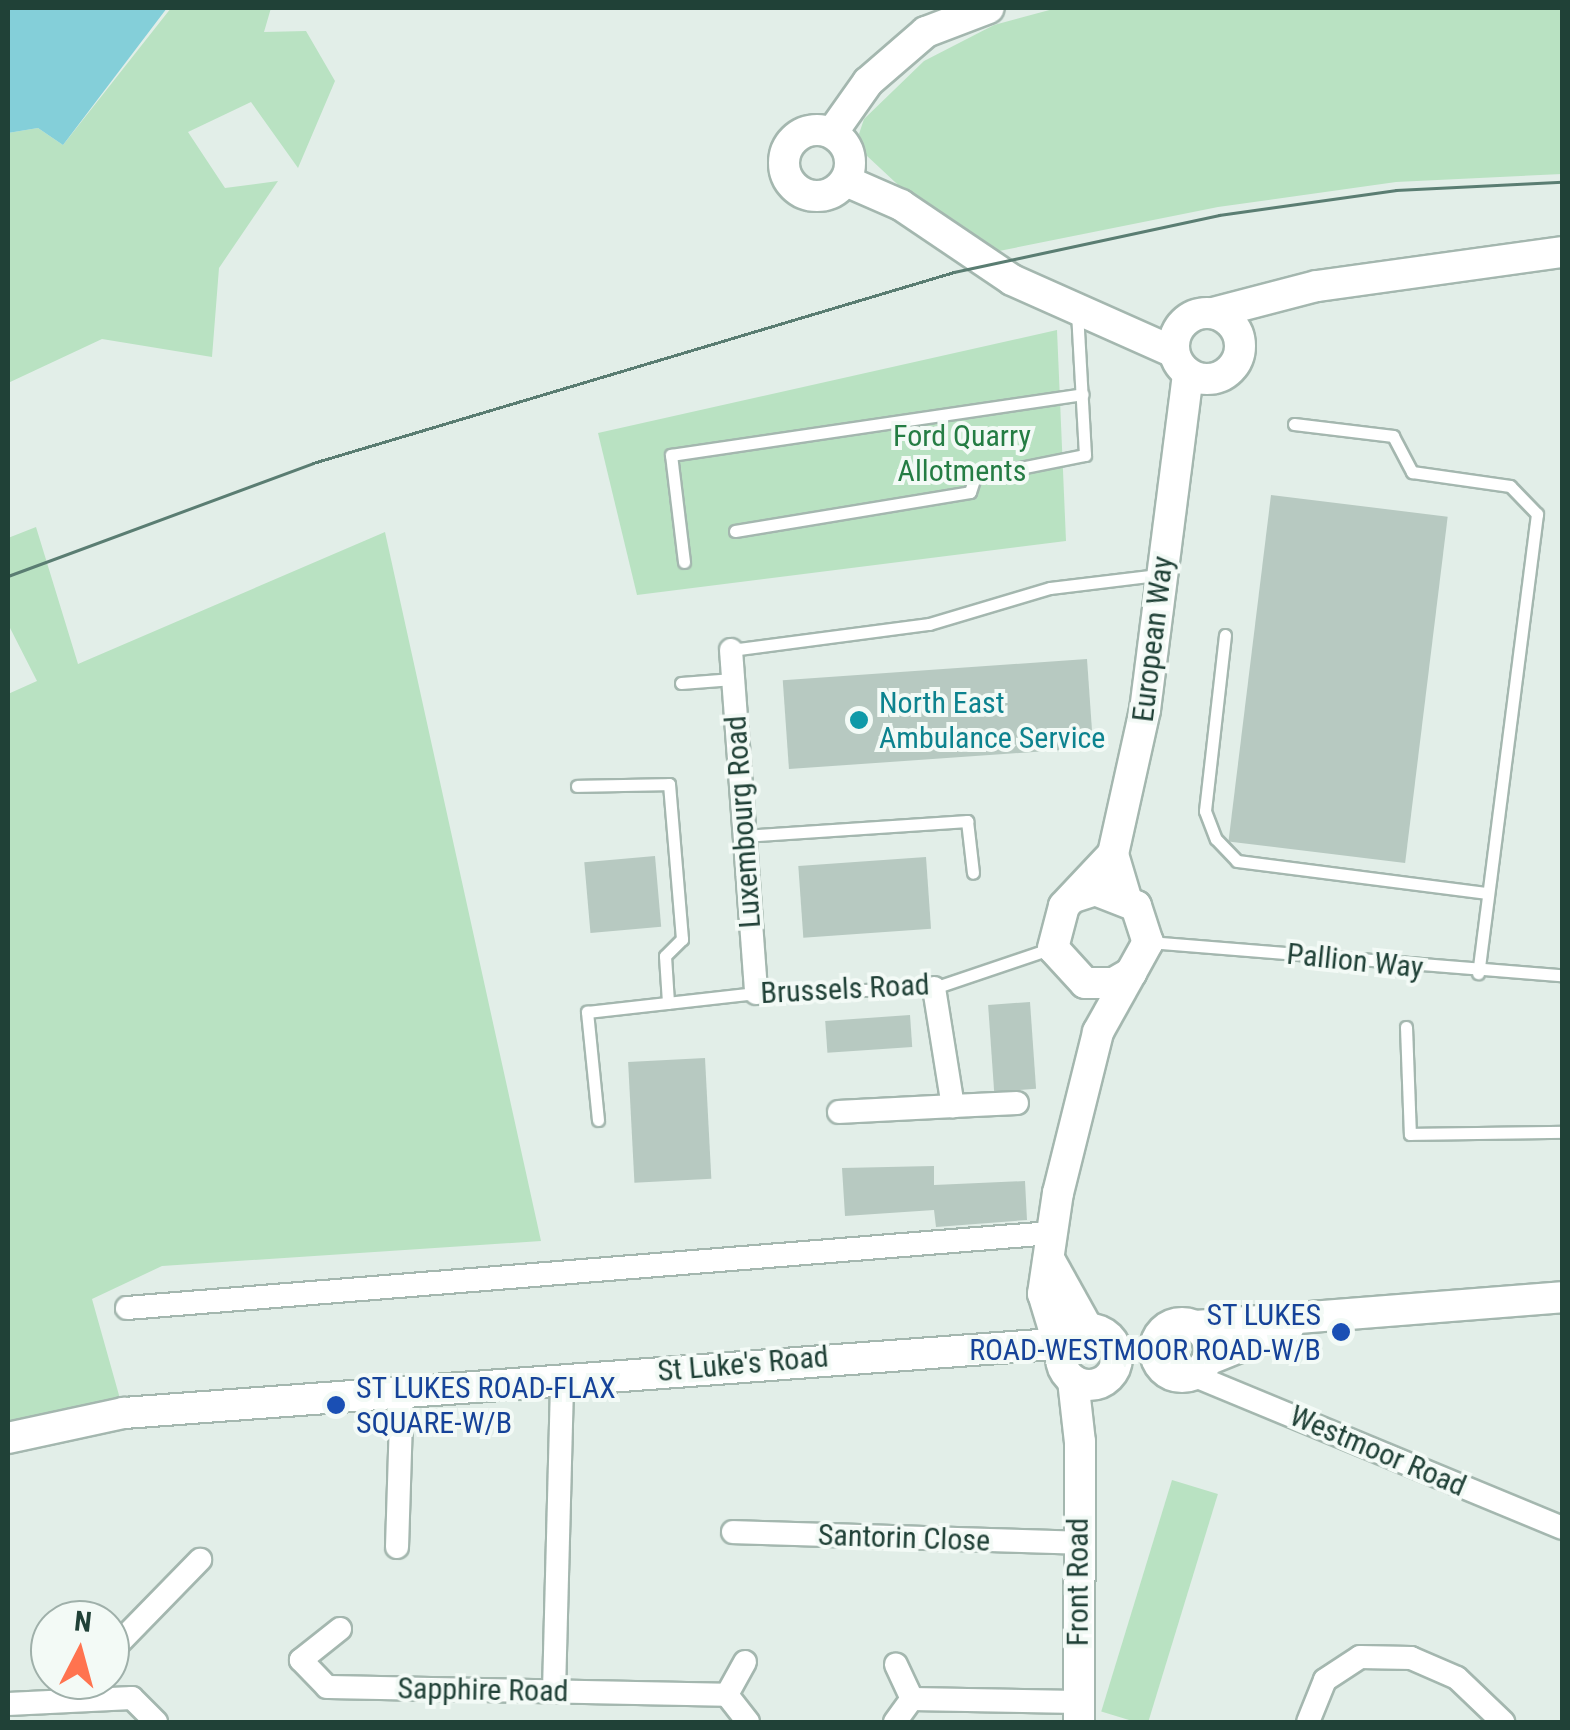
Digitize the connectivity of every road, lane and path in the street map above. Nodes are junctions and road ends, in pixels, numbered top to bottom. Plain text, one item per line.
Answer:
1 (990, 8) edge
2 (832, 133) junction
3 (846, 181) junction
4 (1562, 252) edge
5 (1272, 300) junction
6 (1077, 308) junction
7 (1213, 313) junction
8 (1240, 348) junction
9 (1188, 358) junction
10 (1082, 394) junction
11 (1294, 424) dead end
12 (735, 532) dead end
13 (684, 562) dead end
14 (1162, 574) junction
15 (1225, 634) dead end
16 (731, 650) joint
17 (732, 679) junction
18 (681, 682) dead end
19 (577, 786) dead end
20 (743, 836) junction
21 (1113, 854) junction
22 (973, 873) dead end
23 (1486, 893) junction
24 (1074, 897) junction
25 (1126, 898) junction
26 (1148, 942) junction
27 (1054, 948) junction
28 (1132, 974) junction
29 (1478, 974) junction
30 (1562, 975) edge
31 (1076, 979) junction
32 (934, 988) junction
33 (756, 994) junction
34 (668, 1003) junction
35 (1406, 1027) dead end
36 (1098, 1032) junction
37 (1017, 1102) dead end
38 (953, 1106) junction
39 (839, 1112) dead end
40 (598, 1120) dead end
41 (1562, 1132) edge
42 (1050, 1246) junction
43 (1562, 1297) edge
44 (128, 1308) dead end
45 (1341, 1314) junction
46 (1182, 1326) junction
47 (1078, 1349) junction
48 (1190, 1370) junction
49 (1108, 1377) junction
50 (562, 1380) junction
51 (402, 1392) junction
52 (8, 1438) edge
53 (1080, 1442) junction
54 (1562, 1528) edge
55 (733, 1532) dead end
56 (1076, 1543) junction
57 (397, 1547) dead end
58 (200, 1560) dead end
59 (340, 1628) dead end
60 (130, 1632) edge
61 (745, 1662) dead end
62 (896, 1664) dead end
63 (554, 1691) junction
64 (728, 1695) junction
65 (130, 1697) edge
66 (912, 1698) junction
67 (44, 1700) edge
68 (8, 1703) edge
69 (1079, 1712) edge
70 (156, 1722) edge
71 (748, 1722) edge
72 (895, 1722) edge
73 (1308, 1722) edge
74 (1503, 1722) edge

1 - 2 main road
2 - 3 main road
2 - 3 main road
3 - 6 main road
4 - 5 main road
5 - 7 main road
5 - 8 main road
6 - 9 main road
6 - 10 lane
7 - 8 main road
7 - 9 main road
8 - 9 main road
9 - 14 main road, European Way
10 - 12 lane
10 - 13 lane
11 - 23 lane
14 - 16 lane
14 - 21 main road, European Way
15 - 23 lane
16 - 17 street, Luxembourg Road
17 - 18 lane
17 - 20 street, Luxembourg Road
19 - 34 lane
20 - 22 lane
20 - 33 street, Luxembourg Road
21 - 24 main road
21 - 25 main road
23 - 29 lane
24 - 25 main road
24 - 27 main road
25 - 26 main road
26 - 28 main road
26 - 29 lane, Pallion Way
27 - 31 main road
27 - 32 lane, Brussels Road
28 - 31 main road
28 - 36 main road
29 - 30 lane, Pallion Way
31 - 36 main road
32 - 33 lane, Brussels Road
32 - 38 street
33 - 34 lane, Brussels Road
34 - 40 lane, Brussels Road
35 - 41 lane
36 - 42 main road
37 - 38 street
38 - 39 street
42 - 44 street
42 - 47 main road
43 - 45 main road
45 - 46 main road
45 - 48 main road
46 - 47 main road
46 - 48 main road
46 - 48 main road
47 - 49 main road
47 - 49 main road
47 - 50 main road, St Luke's Road
47 - 53 main road
48 - 49 main road
48 - 54 street, Westmoor Road
49 - 53 main road
50 - 51 main road, St Luke's Road
50 - 63 street
51 - 52 main road, St Luke's Road
51 - 57 street
53 - 56 main road, Front Road
55 - 56 street, Santorin Close
56 - 69 main road, Front Road
58 - 60 street
59 - 63 street, Sapphire Road
61 - 64 street
62 - 66 street
63 - 64 street, Sapphire Road
64 - 71 street
65 - 70 street
66 - 69 street
66 - 72 street
67 - 68 street
73 - 74 street

